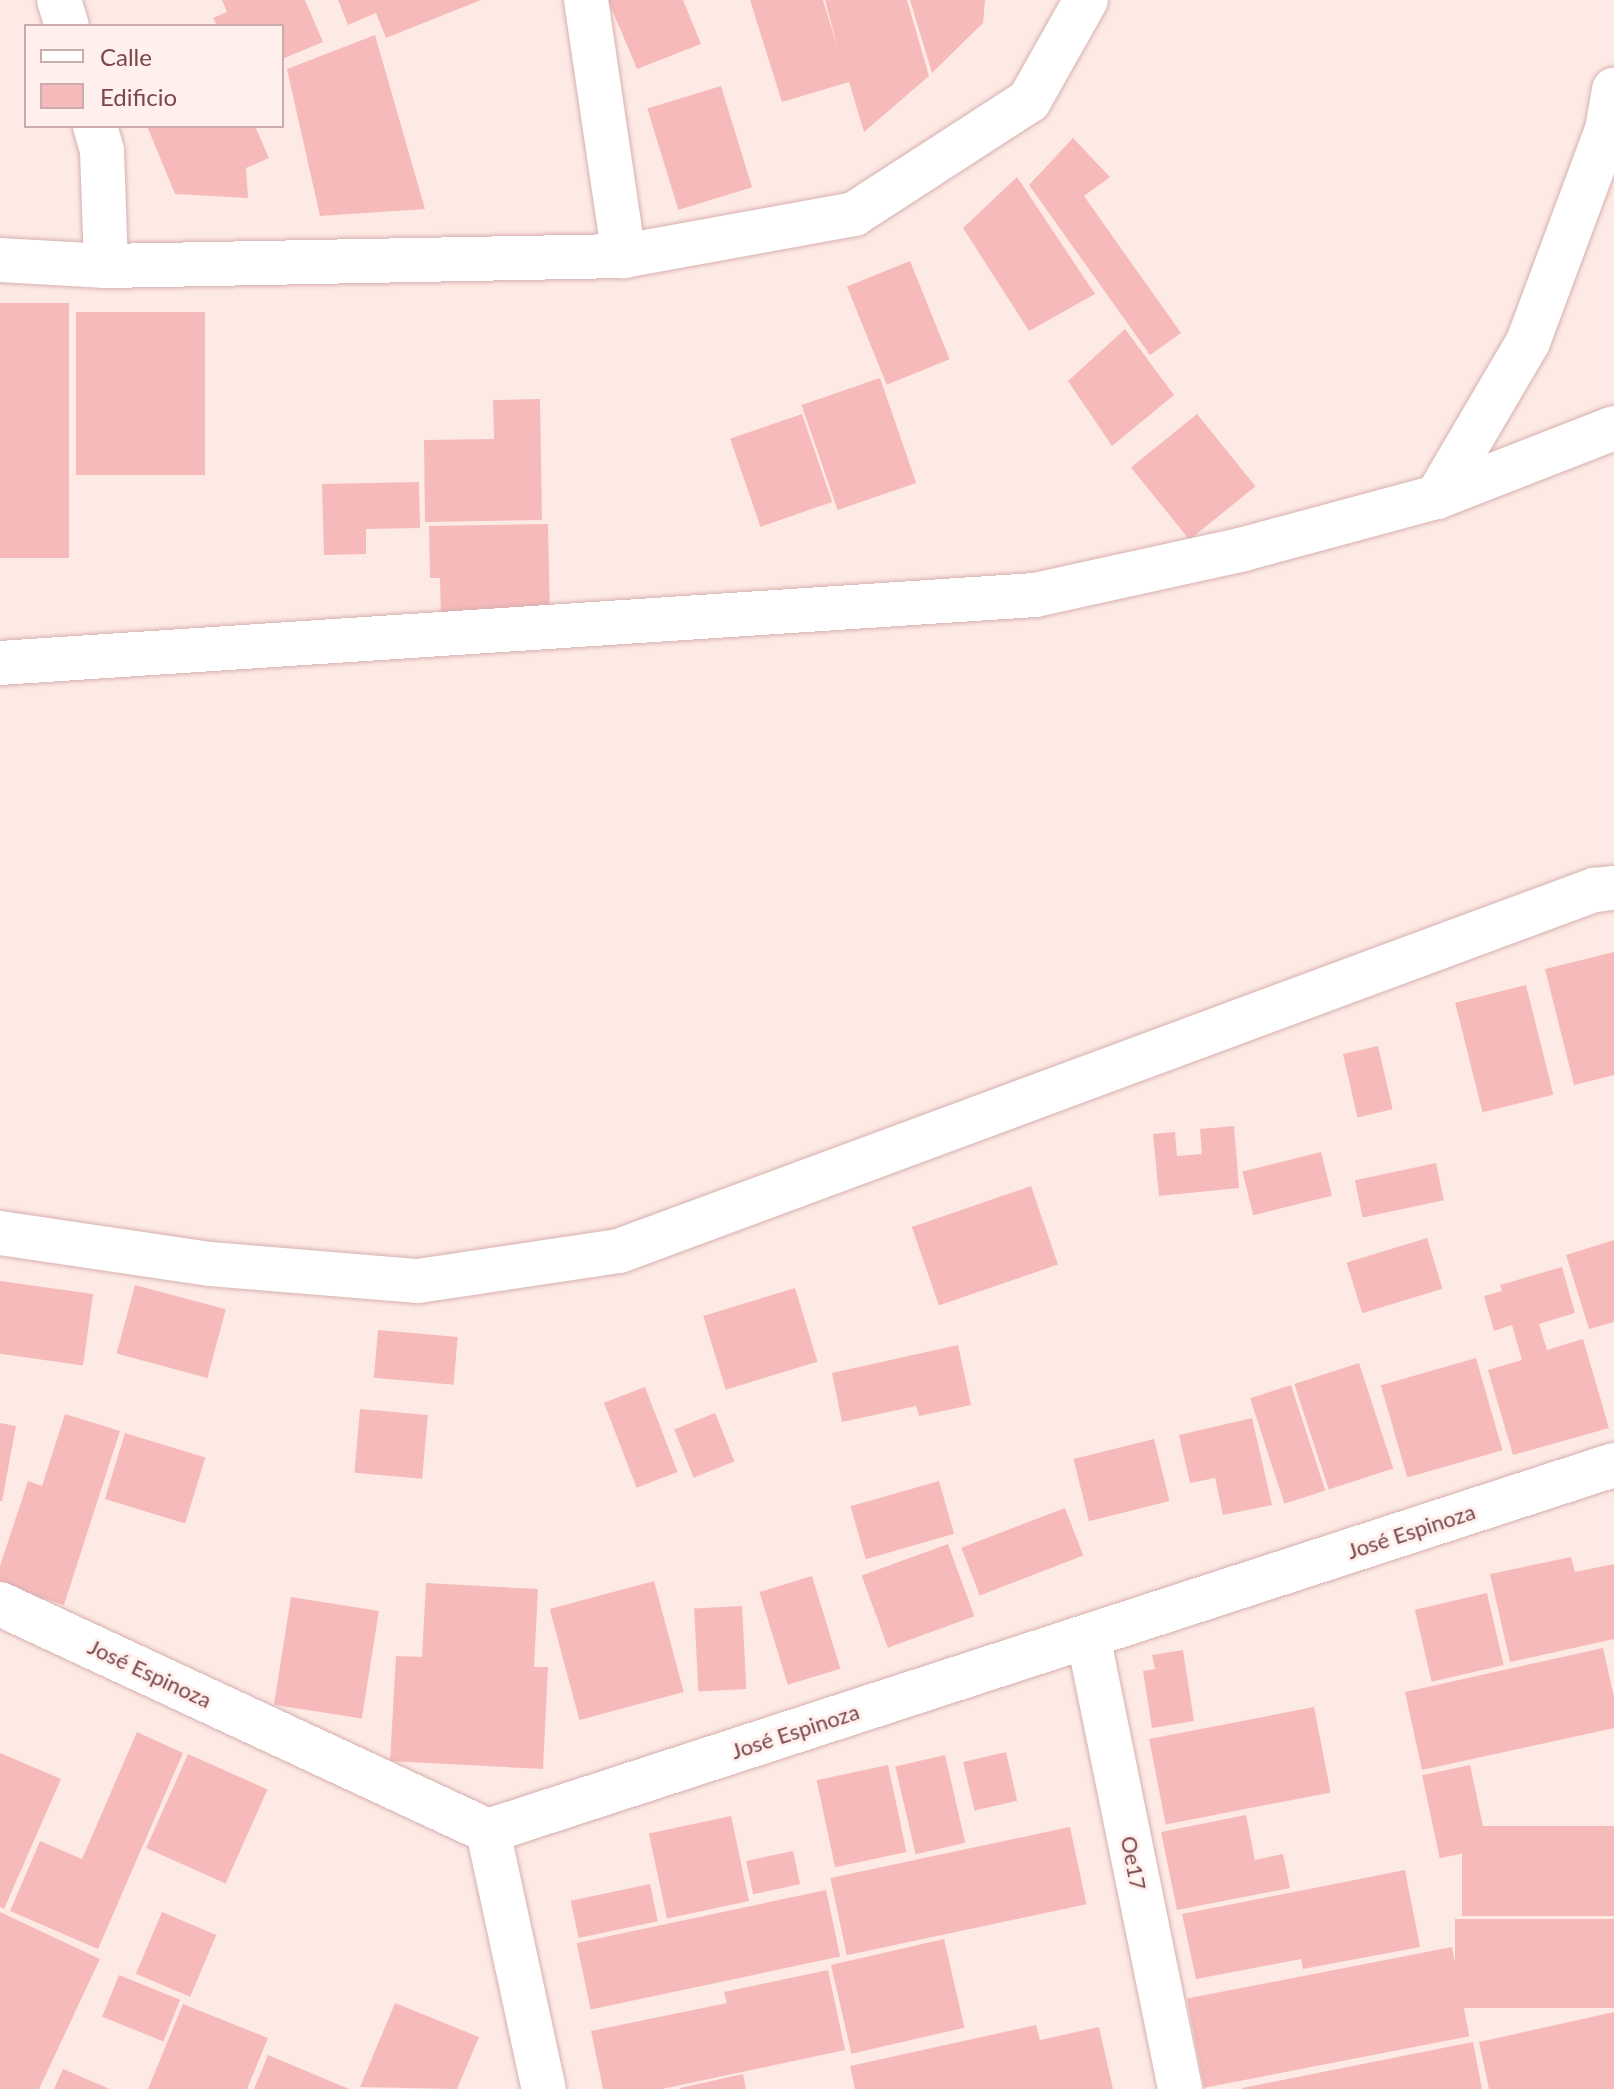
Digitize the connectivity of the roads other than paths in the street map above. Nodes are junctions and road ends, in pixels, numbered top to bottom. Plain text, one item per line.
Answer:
1 (59, 0) edge
2 (586, 0) edge
3 (1086, 0) edge
4 (66, 24) edge
5 (1614, 90) edge
6 (96, 128) edge
7 (624, 256) junction
8 (0, 260) edge
9 (106, 266) junction
10 (1614, 428) edge
11 (1437, 497) junction
12 (0, 663) edge
13 (1614, 888) edge
14 (0, 1233) edge
15 (1614, 1465) edge
16 (0, 1604) edge
17 (1088, 1636) junction
18 (488, 1831) junction
19 (544, 2089) edge
20 (1180, 2089) edge

1 - 4 street
2 - 7 street
3 - 7 street
5 - 11 street
6 - 9 street
7 - 9 street
8 - 9 street
10 - 11 street
11 - 12 street
13 - 14 street
15 - 17 street, José Espinoza
16 - 18 street, José Espinoza
17 - 18 street, José Espinoza
17 - 20 street, Oe17
18 - 19 street

